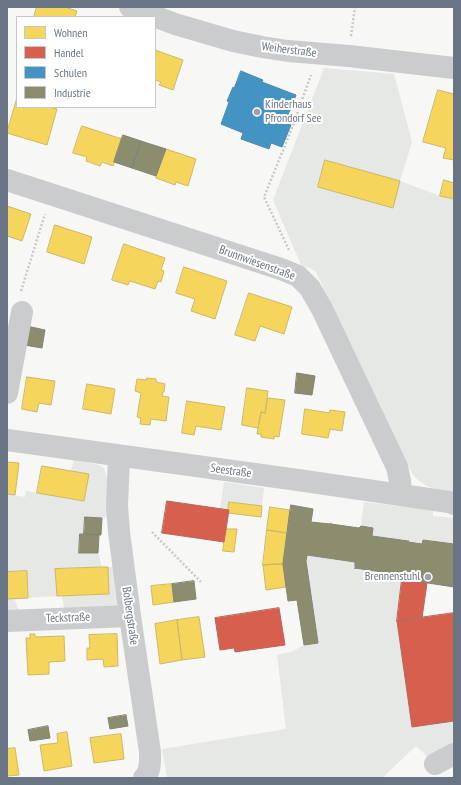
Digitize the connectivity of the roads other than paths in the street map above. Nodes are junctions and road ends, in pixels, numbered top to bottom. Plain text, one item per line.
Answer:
1 (130, 7) edge
2 (154, 16) edge
3 (156, 17) edge
4 (454, 68) edge
5 (7, 180) edge
6 (22, 312) road end
7 (7, 393) edge
8 (7, 440) edge
9 (118, 456) junction
10 (401, 496) junction
11 (454, 504) edge
12 (130, 616) junction
13 (7, 621) edge
14 (454, 754) edge
15 (435, 764) dead end
16 (146, 777) edge

1 - 2 street, Weiherstraße
3 - 4 street, Weiherstraße
5 - 10 street, Brunnwiesenstraße
6 - 7 street
8 - 9 street, Seestraße
9 - 10 street, Seestraße
9 - 12 street, Bolbergstraße
10 - 11 street, Seestraße
12 - 13 street, Teckstraße
12 - 16 street, Bolbergstraße
14 - 15 street

